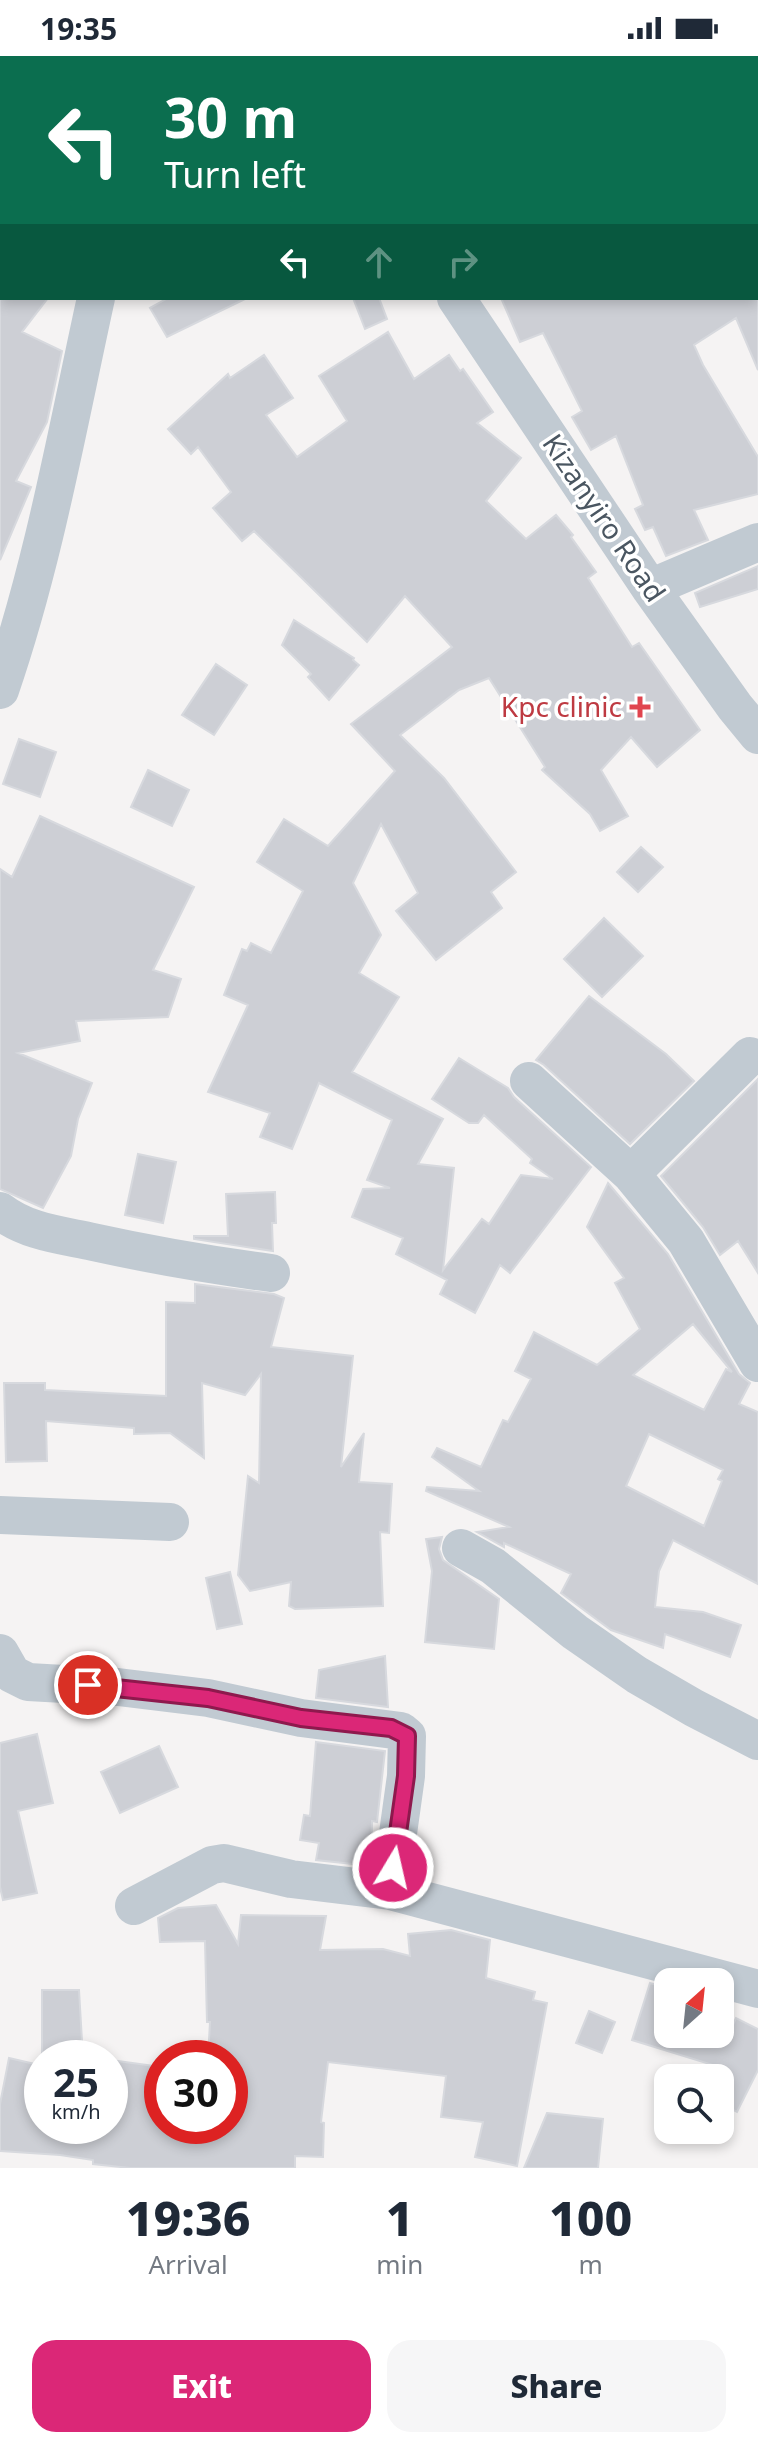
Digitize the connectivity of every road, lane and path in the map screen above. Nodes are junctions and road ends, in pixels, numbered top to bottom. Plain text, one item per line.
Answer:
1 (96, 300) edge
2 (457, 300) edge
3 (758, 542) edge
4 (650, 588) junction
5 (0, 690) edge
6 (758, 735) edge
7 (750, 1056) dead end
8 (529, 1081) dead end
9 (631, 1174) junction
10 (0, 1211) edge
11 (271, 1273) dead end
12 (758, 1363) edge
13 (0, 1515) edge
14 (170, 1522) dead end
15 (461, 1548) dead end
16 (0, 1653) edge
17 (758, 1741) edge
18 (390, 1891) junction
19 (134, 1906) dead end
20 (758, 1989) edge

1 - 5 street
2 - 4 street, Kizanyiro Road
3 - 4 street
4 - 6 street, Kizanyiro Road
7 - 9 street
8 - 9 street
9 - 12 street
10 - 11 street
13 - 14 street
15 - 17 street
16 - 18 street
18 - 19 street
18 - 20 street

